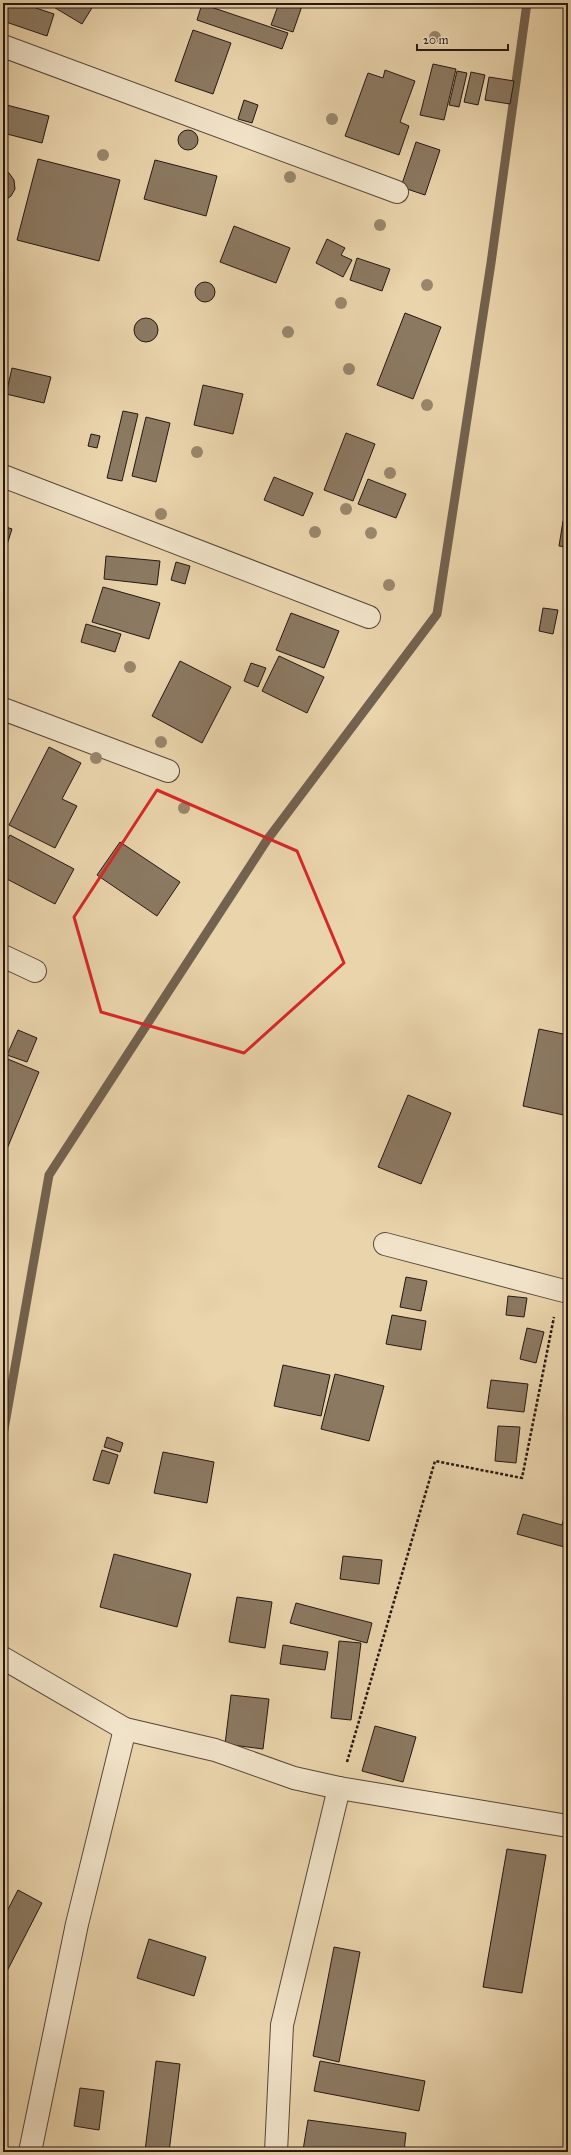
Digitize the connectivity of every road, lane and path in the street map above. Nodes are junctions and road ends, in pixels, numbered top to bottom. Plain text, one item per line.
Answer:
1 (3, 46) edge
2 (397, 192) dead end
3 (3, 476) edge
4 (369, 617) dead end
5 (3, 709) edge
6 (168, 771) dead end
7 (3, 956) edge
8 (35, 971) dead end
9 (385, 1244) dead end
10 (564, 1291) edge
11 (3, 1658) edge
12 (125, 1729) junction
13 (339, 1788) junction
14 (568, 1826) edge
15 (30, 2152) edge
16 (276, 2152) edge

1 - 2 street
3 - 4 street
5 - 6 street
7 - 8 street
9 - 10 street
10 - 13 path
11 - 12 street
12 - 13 street
12 - 15 street
13 - 14 street
13 - 16 street

